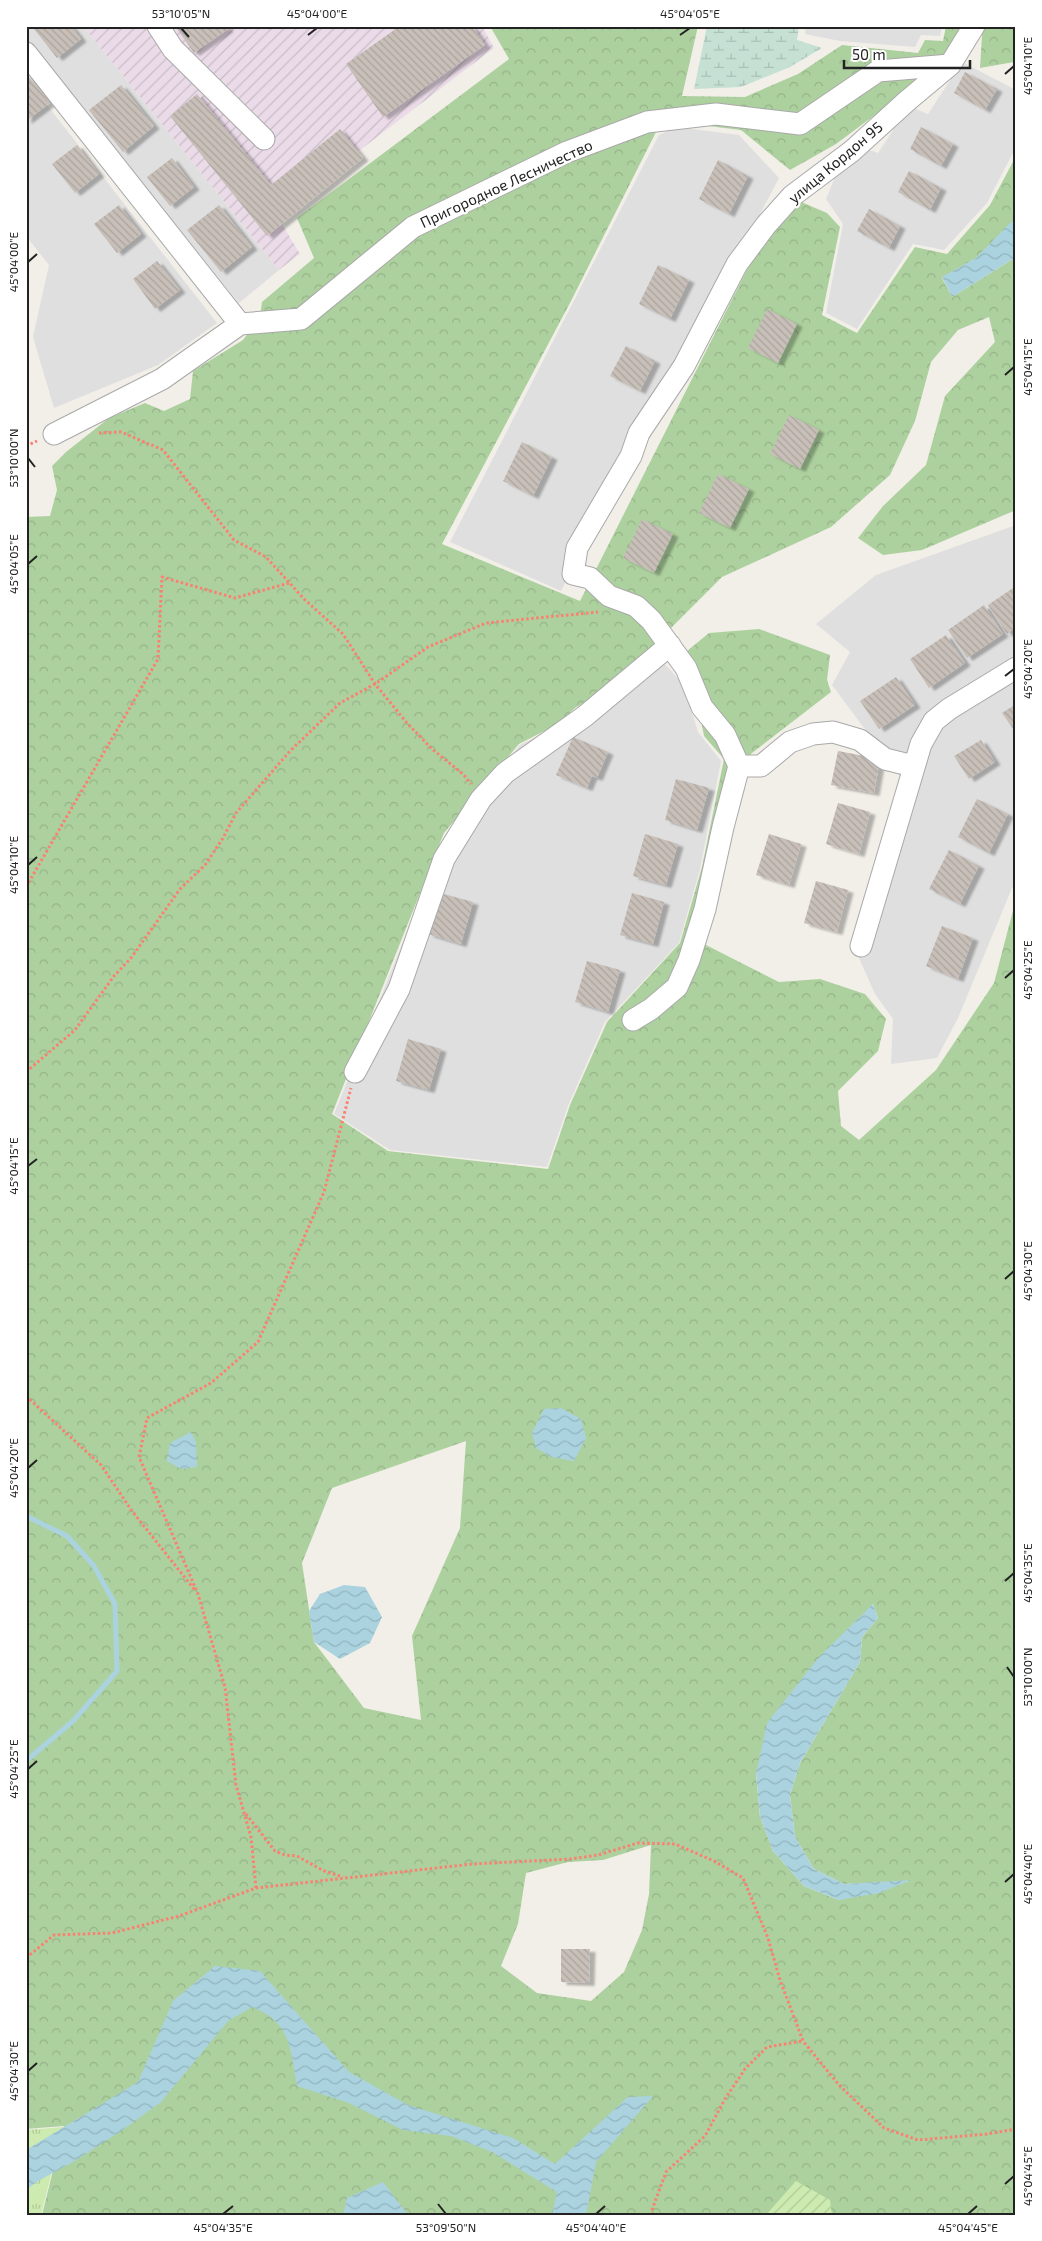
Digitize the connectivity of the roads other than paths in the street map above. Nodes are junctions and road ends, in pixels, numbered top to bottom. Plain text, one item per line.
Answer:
1 (158, 26) edge
2 (974, 26) edge
3 (26, 53) edge
4 (950, 66) junction
5 (264, 139) dead end
6 (240, 324) junction
7 (54, 434) road end
8 (670, 645) junction
9 (1016, 668) edge
10 (739, 766) junction
11 (914, 766) junction
12 (861, 946) dead end
13 (633, 1020) dead end
14 (355, 1072) road end

1 - 5 street
2 - 4 street, улица Кордон 95
3 - 6 street
4 - 6 street, Пригородное Лесничество
4 - 8 street, улица Кордон 95
6 - 7 street
8 - 10 street
8 - 14 street
9 - 11 street
10 - 11 street
10 - 13 street
11 - 12 street

